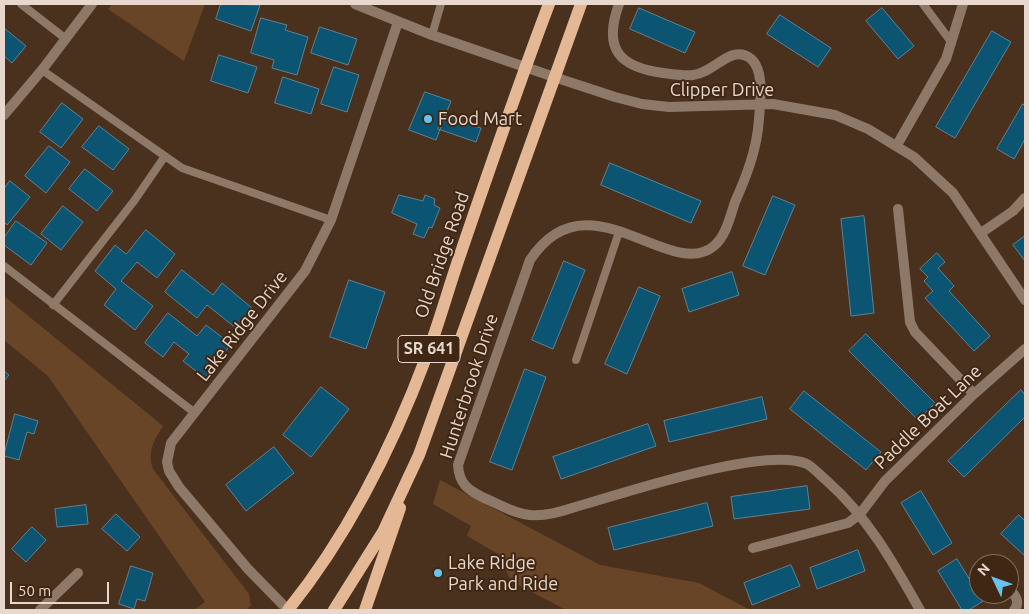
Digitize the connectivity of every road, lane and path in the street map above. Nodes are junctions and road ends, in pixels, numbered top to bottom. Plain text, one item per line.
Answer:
1 (21, 4) edge
2 (92, 4) edge
3 (355, 4) edge
4 (441, 4) edge
5 (548, 4) edge
6 (581, 4) edge
7 (619, 4) edge
8 (922, 4) edge
9 (964, 4) edge
10 (398, 22) junction
11 (432, 35) junction
12 (66, 39) junction
13 (952, 43) junction
14 (525, 66) junction
15 (42, 70) junction
16 (554, 77) junction
17 (760, 104) junction
18 (4, 115) edge
19 (897, 145) junction
20 (165, 156) junction
21 (1025, 198) edge
22 (898, 209) dead end
23 (331, 220) junction
24 (619, 232) junction
25 (981, 233) junction
26 (4, 266) edge
27 (1025, 300) edge
28 (53, 305) junction
29 (1025, 349) edge
30 (576, 360) dead end
31 (974, 394) junction
32 (195, 413) junction
33 (406, 484) junction
34 (860, 514) junction
35 (753, 548) dead end
36 (78, 573) dead end
37 (40, 610) edge
38 (288, 610) edge
39 (334, 610) edge
40 (365, 610) edge
41 (920, 610) edge

1 - 12 lane
2 - 12 street
3 - 10 street, Clipper Drive
4 - 11 lane
5 - 14 main road, Old Bridge Road / SR 641
6 - 16 main road, SR 641
7 - 17 street, Hunterbrook Drive
8 - 13 lane
9 - 13 street
10 - 11 street, Clipper Drive
10 - 23 street, Lake Ridge Drive
11 - 14 street, Clipper Drive
12 - 15 street
13 - 19 street
14 - 16 street, Clipper Drive
14 - 38 main road, Old Bridge Road / SR 641
15 - 18 street
15 - 20 lane
16 - 17 street, Clipper Drive
16 - 33 main road, SR 641
17 - 19 street, Clipper Drive
17 - 24 street, Hunterbrook Drive
19 - 25 street, Clipper Drive
20 - 23 lane
20 - 28 lane
21 - 25 street
22 - 31 street
23 - 32 street, Lake Ridge Drive
24 - 30 lane
24 - 34 street, Hunterbrook Drive
25 - 27 street, Clipper Drive
26 - 28 lane
28 - 32 lane
29 - 31 street, Paddle Boat Lane
31 - 34 street, Paddle Boat Lane
32 - 38 street, Lake Ridge Drive
33 - 39 main road, SR 641
33 - 40 main road
34 - 35 street
34 - 41 street, Hunterbrook Drive
36 - 37 street

